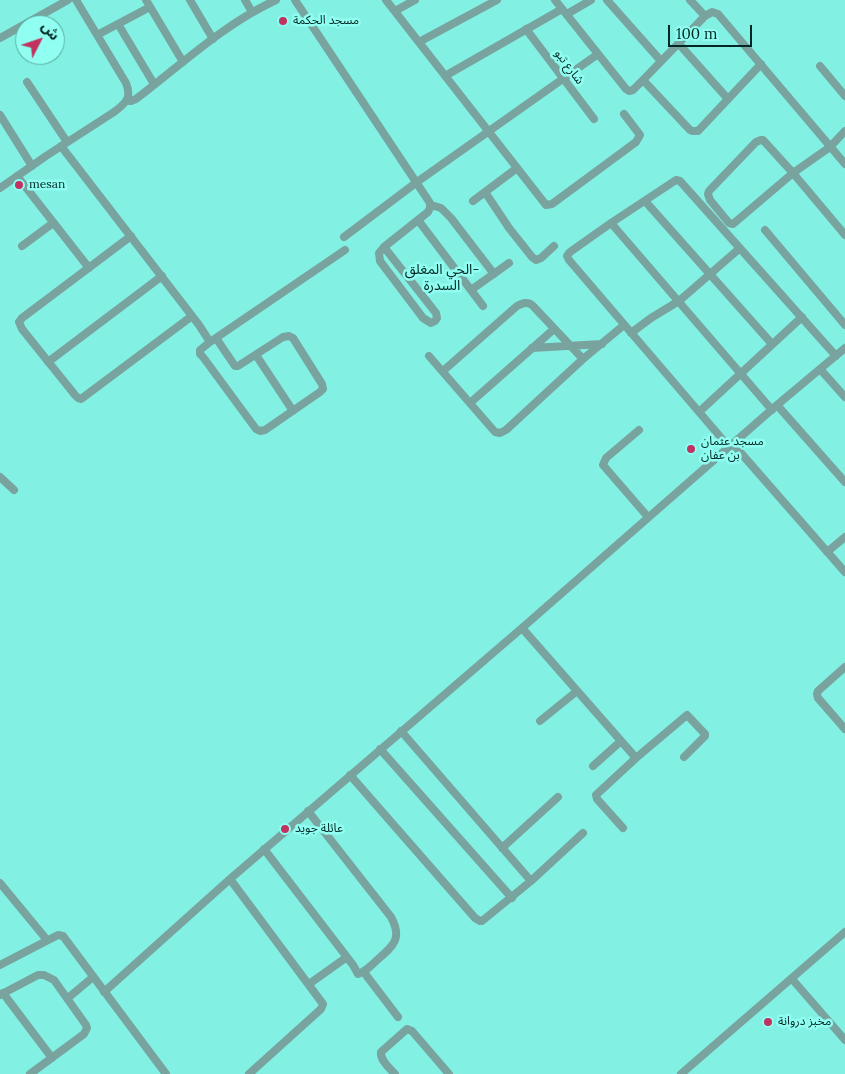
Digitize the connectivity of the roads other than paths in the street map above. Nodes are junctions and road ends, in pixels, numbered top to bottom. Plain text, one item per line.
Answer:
1 (68, 0) edge
2 (76, 0) edge
3 (190, 0) edge
4 (245, 0) edge
5 (276, 0) edge
6 (295, 0) edge
7 (386, 0) edge
8 (415, 0) edge
9 (496, 0) edge
10 (555, 0) edge
11 (591, 0) edge
12 (607, 0) edge
13 (690, 0) edge
14 (148, 3) edge
15 (395, 11) junction
16 (564, 11) junction
17 (252, 12) junction
18 (705, 16) junction
19 (118, 24) junction
20 (526, 29) junction
21 (97, 35) junction
22 (0, 38) edge
23 (213, 38) junction
24 (419, 42) junction
25 (679, 44) junction
26 (598, 54) junction
27 (661, 61) junction
28 (183, 62) junction
29 (760, 64) junction
30 (820, 66) dead end
31 (445, 76) junction
32 (564, 78) junction
33 (643, 80) junction
34 (27, 82) dead end
35 (154, 84) junction
36 (845, 96) edge
37 (128, 98) junction
38 (728, 99) junction
39 (624, 114) dead end
40 (0, 115) edge
41 (594, 119) dead end
42 (489, 131) junction
43 (845, 131) edge
44 (64, 144) junction
45 (830, 147) junction
46 (845, 164) edge
47 (32, 166) junction
48 (517, 168) junction
49 (793, 173) junction
50 (16, 176) junction
51 (416, 182) junction
52 (0, 188) edge
53 (485, 192) junction
54 (645, 200) junction
55 (473, 201) dead end
56 (431, 205) junction
57 (418, 220) junction
58 (611, 222) junction
59 (53, 223) junction
60 (765, 230) dead end
61 (845, 235) edge
62 (131, 236) junction
63 (344, 237) dead end
64 (22, 246) dead end
65 (554, 246) dead end
66 (384, 247) junction
67 (740, 248) junction
68 (345, 250) dead end
69 (509, 264) dead end
70 (89, 268) junction
71 (494, 274) junction
72 (710, 274) junction
73 (162, 276) junction
74 (471, 290) junction
75 (679, 301) junction
76 (483, 306) dead end
77 (192, 316) junction
78 (802, 317) junction
79 (624, 325) junction
80 (845, 325) edge
81 (554, 329) junction
82 (631, 333) junction
83 (213, 340) junction
84 (602, 344) junction
85 (772, 344) junction
86 (570, 346) junction
87 (532, 348) junction
88 (845, 348) edge
89 (256, 355) junction
90 (429, 356) dead end
91 (836, 356) junction
92 (583, 359) junction
93 (48, 362) junction
94 (820, 369) junction
95 (442, 371) junction
96 (741, 372) junction
97 (845, 397) edge
98 (470, 403) junction
99 (774, 407) junction
100 (293, 411) junction
101 (698, 412) junction
102 (639, 430) dead end
103 (731, 445) junction
104 (0, 477) edge
105 (845, 482) edge
106 (14, 490) dead end
107 (648, 517) junction
108 (845, 537) edge
109 (827, 552) junction
110 (845, 572) edge
111 (522, 628) junction
112 (845, 667) edge
113 (577, 691) junction
114 (540, 721) dead end
115 (845, 729) edge
116 (401, 731) junction
117 (621, 741) junction
118 (380, 749) junction
119 (684, 757) dead end
120 (636, 758) junction
121 (593, 766) dead end
122 (350, 775) junction
123 (558, 797) dead end
124 (308, 811) junction
125 (623, 828) dead end
126 (583, 833) dead end
127 (502, 848) junction
128 (264, 849) junction
129 (230, 879) junction
130 (531, 881) junction
131 (0, 883) edge
132 (512, 898) junction
133 (845, 932) edge
134 (47, 940) junction
135 (347, 957) junction
136 (0, 965) edge
137 (365, 972) junction
138 (93, 977) junction
139 (792, 979) junction
140 (308, 984) junction
141 (104, 992) junction
142 (1, 994) edge
143 (68, 998) junction
144 (398, 1017) dead end
145 (845, 1040) edge
146 (52, 1058) junction
147 (30, 1074) edge
148 (166, 1074) edge
149 (249, 1074) edge
150 (395, 1074) edge
151 (449, 1074) edge
152 (681, 1074) edge

1 - 22 street
2 - 21 street
3 - 23 street
4 - 17 street
5 - 17 street
6 - 51 street
7 - 15 street
8 - 15 street
9 - 24 street
10 - 16 street
11 - 16 street
12 - 27 street
13 - 18 street
14 - 19 street
14 - 28 street
15 - 24 street
16 - 20 street
16 - 26 street
17 - 23 street
18 - 25 street
18 - 29 street
19 - 21 street
19 - 35 street
20 - 31 street
20 - 32 street, شارع تبو
21 - 37 street
23 - 28 street
24 - 31 street
25 - 27 street
25 - 38 street
26 - 32 street
26 - 33 street
27 - 33 street
28 - 35 street
29 - 38 street
29 - 45 street
30 - 36 street
31 - 42 street
32 - 41 street, شارع تبو
32 - 42 street
33 - 38 street
34 - 44 street
35 - 37 street
37 - 44 street
39 - 48 street
40 - 47 street
42 - 48 street
42 - 51 street
43 - 45 street
44 - 47 street
44 - 62 street
45 - 46 street
45 - 49 street
47 - 50 street
48 - 53 street
49 - 49 street
49 - 61 street
50 - 52 street
50 - 59 street
51 - 56 street
51 - 63 street
53 - 55 street
53 - 65 street
54 - 58 street
54 - 67 street
54 - 72 street
56 - 57 street
56 - 71 street
57 - 66 street
57 - 74 street
58 - 75 street
58 - 79 street
59 - 64 street
59 - 70 street
60 - 80 street
62 - 70 street
62 - 73 street
66 - 66 street
67 - 72 street
67 - 78 street
68 - 83 street
69 - 71 street
70 - 93 street
71 - 74 street
72 - 75 street
72 - 85 street
73 - 77 street
73 - 93 street
74 - 76 street
75 - 82 street
75 - 96 street
77 - 83 street
77 - 93 street
78 - 85 street
78 - 91 street
79 - 82 street
79 - 84 street
81 - 86 street
81 - 87 street
81 - 95 street
82 - 101 street
83 - 89 street
83 - 100 street
84 - 86 street
84 - 92 street
85 - 96 street
86 - 87 street
86 - 92 street
87 - 98 street
88 - 91 street
89 - 100 street
89 - 100 street
90 - 95 street
91 - 94 street
92 - 98 street
94 - 97 street
94 - 99 street
95 - 98 street
96 - 99 street
96 - 101 street
99 - 103 street
99 - 105 street
101 - 103 street
102 - 107 street
103 - 107 street
103 - 109 street
104 - 106 street
107 - 111 street
108 - 109 street
109 - 110 street
111 - 113 street
111 - 116 street
112 - 115 street
113 - 114 street
113 - 117 street
116 - 118 street
116 - 127 street
117 - 120 street
117 - 121 street
118 - 122 street
118 - 132 street
119 - 120 street
120 - 125 street
122 - 124 street
122 - 132 street
123 - 127 street
124 - 128 street
124 - 137 street
126 - 130 street
127 - 130 street
128 - 129 street
128 - 135 street
129 - 140 street
129 - 141 street
130 - 132 street
131 - 134 street
133 - 139 street
134 - 136 street
134 - 138 street
135 - 137 street
135 - 140 street
137 - 144 street
138 - 141 street
138 - 143 street
139 - 145 street
139 - 152 street
140 - 149 street
141 - 148 street
142 - 143 street
142 - 146 street
143 - 146 street
146 - 147 street
150 - 151 street

